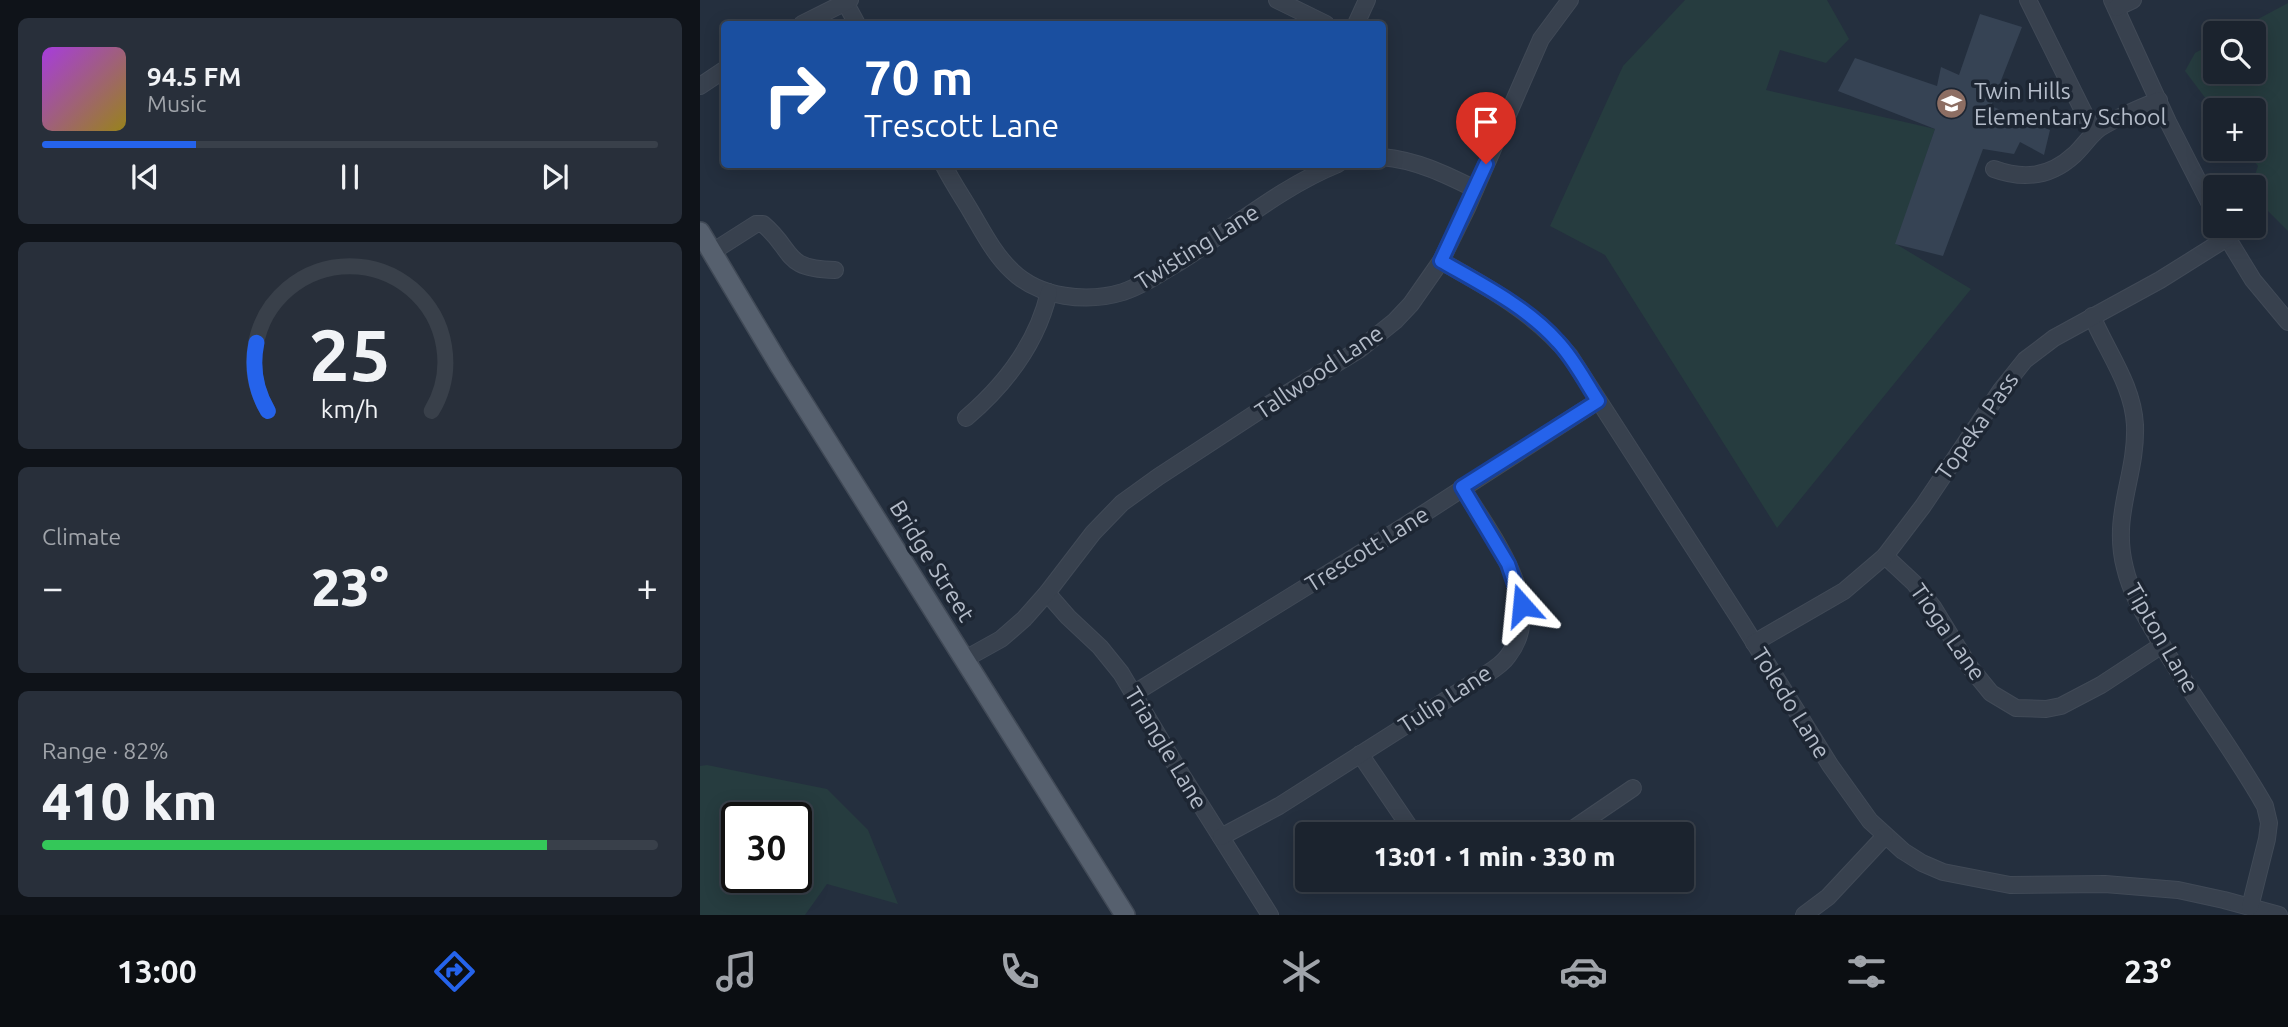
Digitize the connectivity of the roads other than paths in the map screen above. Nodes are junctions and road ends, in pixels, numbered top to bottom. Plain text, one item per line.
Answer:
1 (1277, 0) edge
2 (1367, 0) edge
3 (1570, 0) edge
4 (2028, 0) edge
5 (2133, 0) edge
6 (847, 1) edge
7 (2114, 4) edge
8 (808, 21) edge
9 (856, 21) edge
10 (1320, 21) edge
11 (1357, 21) edge
12 (721, 72) edge
13 (700, 86) edge
14 (2160, 100) junction
15 (2094, 133) junction
16 (1386, 158) edge
17 (945, 168) edge
18 (1330, 168) edge
19 (1994, 169) dead end
20 (1475, 189) junction
21 (2203, 189) edge
22 (700, 232) edge
23 (2215, 238) edge
24 (2227, 238) edge
25 (712, 252) junction
26 (1441, 261) junction
27 (835, 270) dead end
28 (1049, 292) junction
29 (2092, 316) junction
30 (2288, 322) edge
31 (1598, 401) junction
32 (966, 418) dead end
33 (1462, 487) junction
34 (1885, 556) junction
35 (1047, 593) junction
36 (1754, 643) junction
37 (2162, 645) junction
38 (965, 659) junction
39 (1133, 694) junction
40 (1360, 754) junction
41 (1633, 788) dead end
42 (1406, 822) edge
43 (1583, 822) edge
44 (1885, 836) junction
45 (1221, 837) junction
46 (2250, 907) junction
47 (1125, 915) edge
48 (1270, 915) edge
49 (1804, 915) edge
50 (2279, 915) edge

1 - 10 street
2 - 11 street
3 - 20 street, Tallwood Lane
4 - 15 street
5 - 7 street
6 - 8 street
6 - 9 street
7 - 14 street
12 - 13 street
14 - 15 street
14 - 21 street
15 - 19 street
16 - 20 street
17 - 28 street, Twisting Lane
18 - 28 street, Twisting Lane
20 - 26 street, Tallwood Lane
22 - 25 main road, Bridge Street
23 - 29 street, Topeka Pass
24 - 30 street
25 - 27 street
25 - 38 main road, Bridge Street
26 - 31 street, Toledo Lane
26 - 35 street, Tallwood Lane
28 - 32 street
29 - 34 street, Topeka Pass
29 - 37 street, Tipton Lane
31 - 33 street, Trescott Lane
31 - 36 street, Toledo Lane
33 - 39 street, Trescott Lane
33 - 40 street, Tulip Lane
34 - 36 street, Topeka Pass
34 - 37 street, Tioga Lane
35 - 38 street, Tallwood Lane
35 - 39 street, Triangle Lane
36 - 44 street, Toledo Lane
37 - 46 street, Tipton Lane
38 - 47 main road, Bridge Street
39 - 45 street, Triangle Lane
40 - 42 street
40 - 45 street, Tulip Lane
41 - 43 street
44 - 46 street, Toledo Lane
44 - 49 street
45 - 48 street, Triangle Lane
46 - 50 street, Toledo Lane

